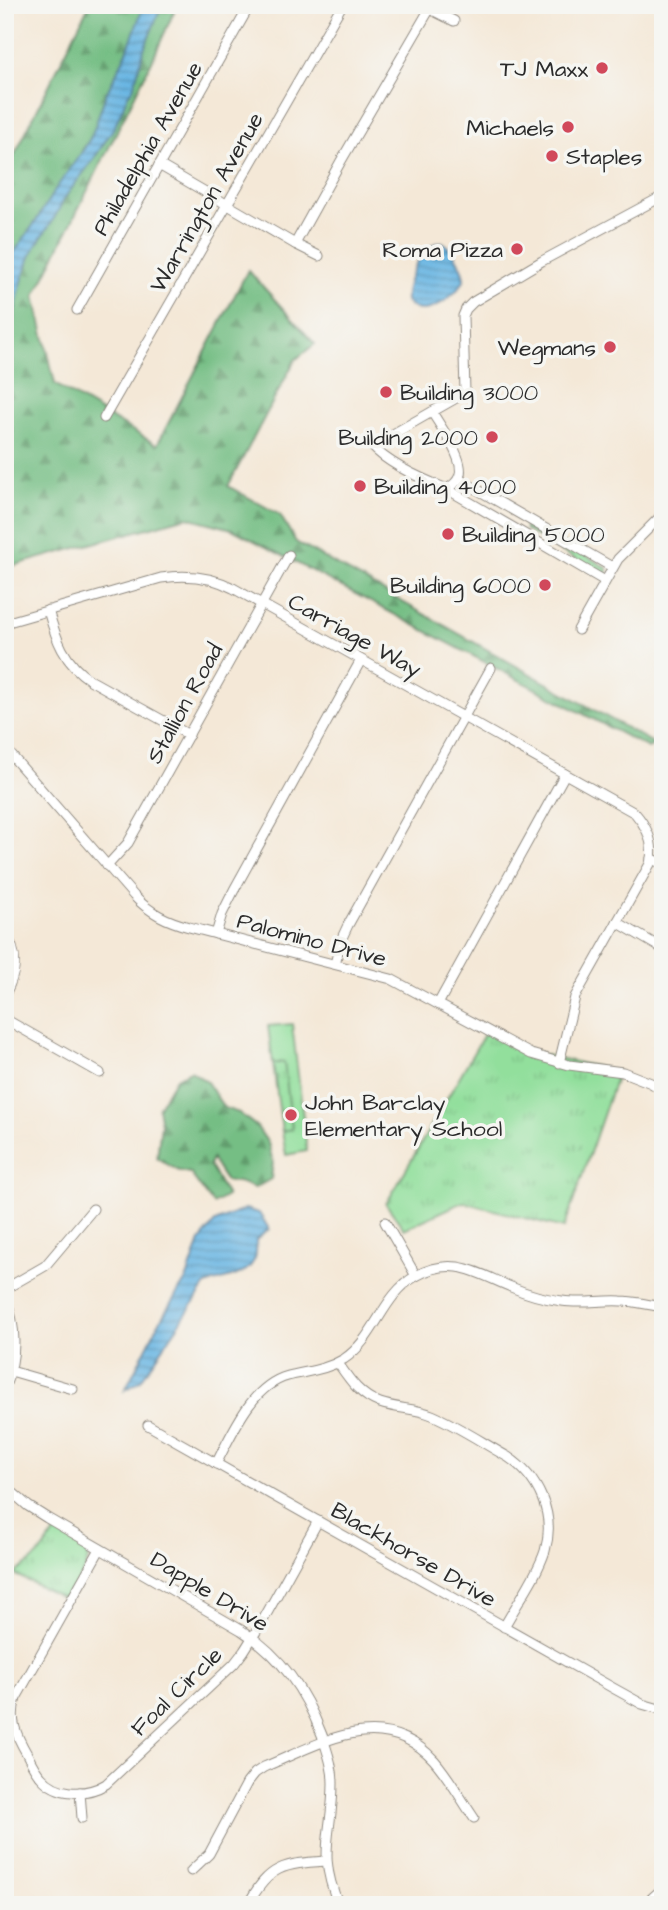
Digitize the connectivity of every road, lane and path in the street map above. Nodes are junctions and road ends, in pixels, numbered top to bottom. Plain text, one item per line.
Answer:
1 (11, 5) edge
2 (250, 5) edge
3 (342, 5) edge
4 (428, 7) edge
5 (5, 16) edge
6 (454, 22) dead end
7 (159, 165) junction
8 (663, 197) edge
9 (226, 205) junction
10 (295, 244) junction
11 (319, 256) dead end
12 (78, 310) dead end
13 (432, 412) junction
14 (104, 418) dead end
15 (459, 479) junction
16 (447, 489) junction
17 (663, 514) edge
18 (289, 555) dead end
19 (612, 567) junction
20 (606, 581) junction
21 (261, 604) junction
22 (48, 610) junction
23 (5, 623) edge
24 (578, 630) dead end
25 (361, 660) junction
26 (491, 668) dead end
27 (463, 717) junction
28 (189, 735) junction
29 (5, 748) edge
30 (565, 774) junction
31 (663, 849) edge
32 (651, 850) junction
33 (663, 864) edge
34 (107, 866) junction
35 (617, 922) junction
36 (5, 934) edge
37 (216, 934) junction
38 (663, 949) edge
39 (335, 964) junction
40 (5, 994) edge
41 (438, 1004) junction
42 (5, 1019) edge
43 (559, 1063) junction
44 (100, 1073) dead end
45 (663, 1090) edge
46 (93, 1209) dead end
47 (385, 1222) dead end
48 (416, 1276) junction
49 (5, 1289) edge
50 (5, 1297) edge
51 (663, 1307) edge
52 (338, 1363) junction
53 (11, 1371) junction
54 (5, 1386) edge
55 (73, 1389) dead end
56 (148, 1425) dead end
57 (216, 1464) junction
58 (5, 1486) edge
59 (318, 1521) junction
60 (100, 1549) junction
61 (504, 1627) junction
62 (253, 1637) junction
63 (663, 1710) edge
64 (324, 1742) junction
65 (80, 1792) junction
66 (82, 1818) dead end
67 (474, 1818) dead end
68 (326, 1861) junction
69 (191, 1871) dead end
70 (663, 1888) edge
71 (248, 1905) edge
72 (340, 1905) edge
73 (644, 1905) edge

1 - 5 street
2 - 7 street, Philadelphia Avenue
3 - 9 street, Warrington Avenue
4 - 6 street
4 - 10 street
7 - 9 street
7 - 12 street, Philadelphia Avenue
8 - 13 street
9 - 10 street
9 - 14 street, Warrington Avenue
10 - 11 street
13 - 15 street
13 - 16 street
15 - 16 street
15 - 19 street
16 - 20 street
17 - 19 street
18 - 21 street, Stallion Road
19 - 20 street
20 - 24 street
21 - 22 street, Carriage Way
21 - 25 street, Carriage Way
21 - 28 street, Stallion Road
22 - 23 street, Carriage Way
22 - 28 street
25 - 27 street, Carriage Way
25 - 37 street
26 - 27 street
27 - 30 street, Carriage Way
27 - 39 street
28 - 34 street, Stallion Road
29 - 34 street, Palomino Drive
30 - 32 street, Carriage Way
30 - 41 street
31 - 32 street
32 - 33 street
32 - 35 street
34 - 37 street, Palomino Drive
35 - 38 street
35 - 43 street
36 - 40 street
37 - 39 street, Palomino Drive
39 - 41 street, Palomino Drive
41 - 43 street, Palomino Drive
42 - 44 street
43 - 45 street, Palomino Drive
46 - 49 street
47 - 48 street
48 - 51 street
48 - 52 street
50 - 53 street
52 - 57 street
52 - 61 street
53 - 54 street
53 - 55 street
56 - 57 street, Blackhorse Drive
57 - 59 street, Blackhorse Drive
58 - 60 street, Dapple Drive
59 - 61 street, Blackhorse Drive
59 - 62 street, Foal Circle
60 - 62 street, Dapple Drive
60 - 65 street
61 - 63 street, Blackhorse Drive
62 - 64 street, Dapple Drive
62 - 65 street, Foal Circle
64 - 67 street
64 - 68 street, Dapple Drive
64 - 69 street
65 - 66 street
68 - 71 street
68 - 72 street, Dapple Drive
70 - 73 street

